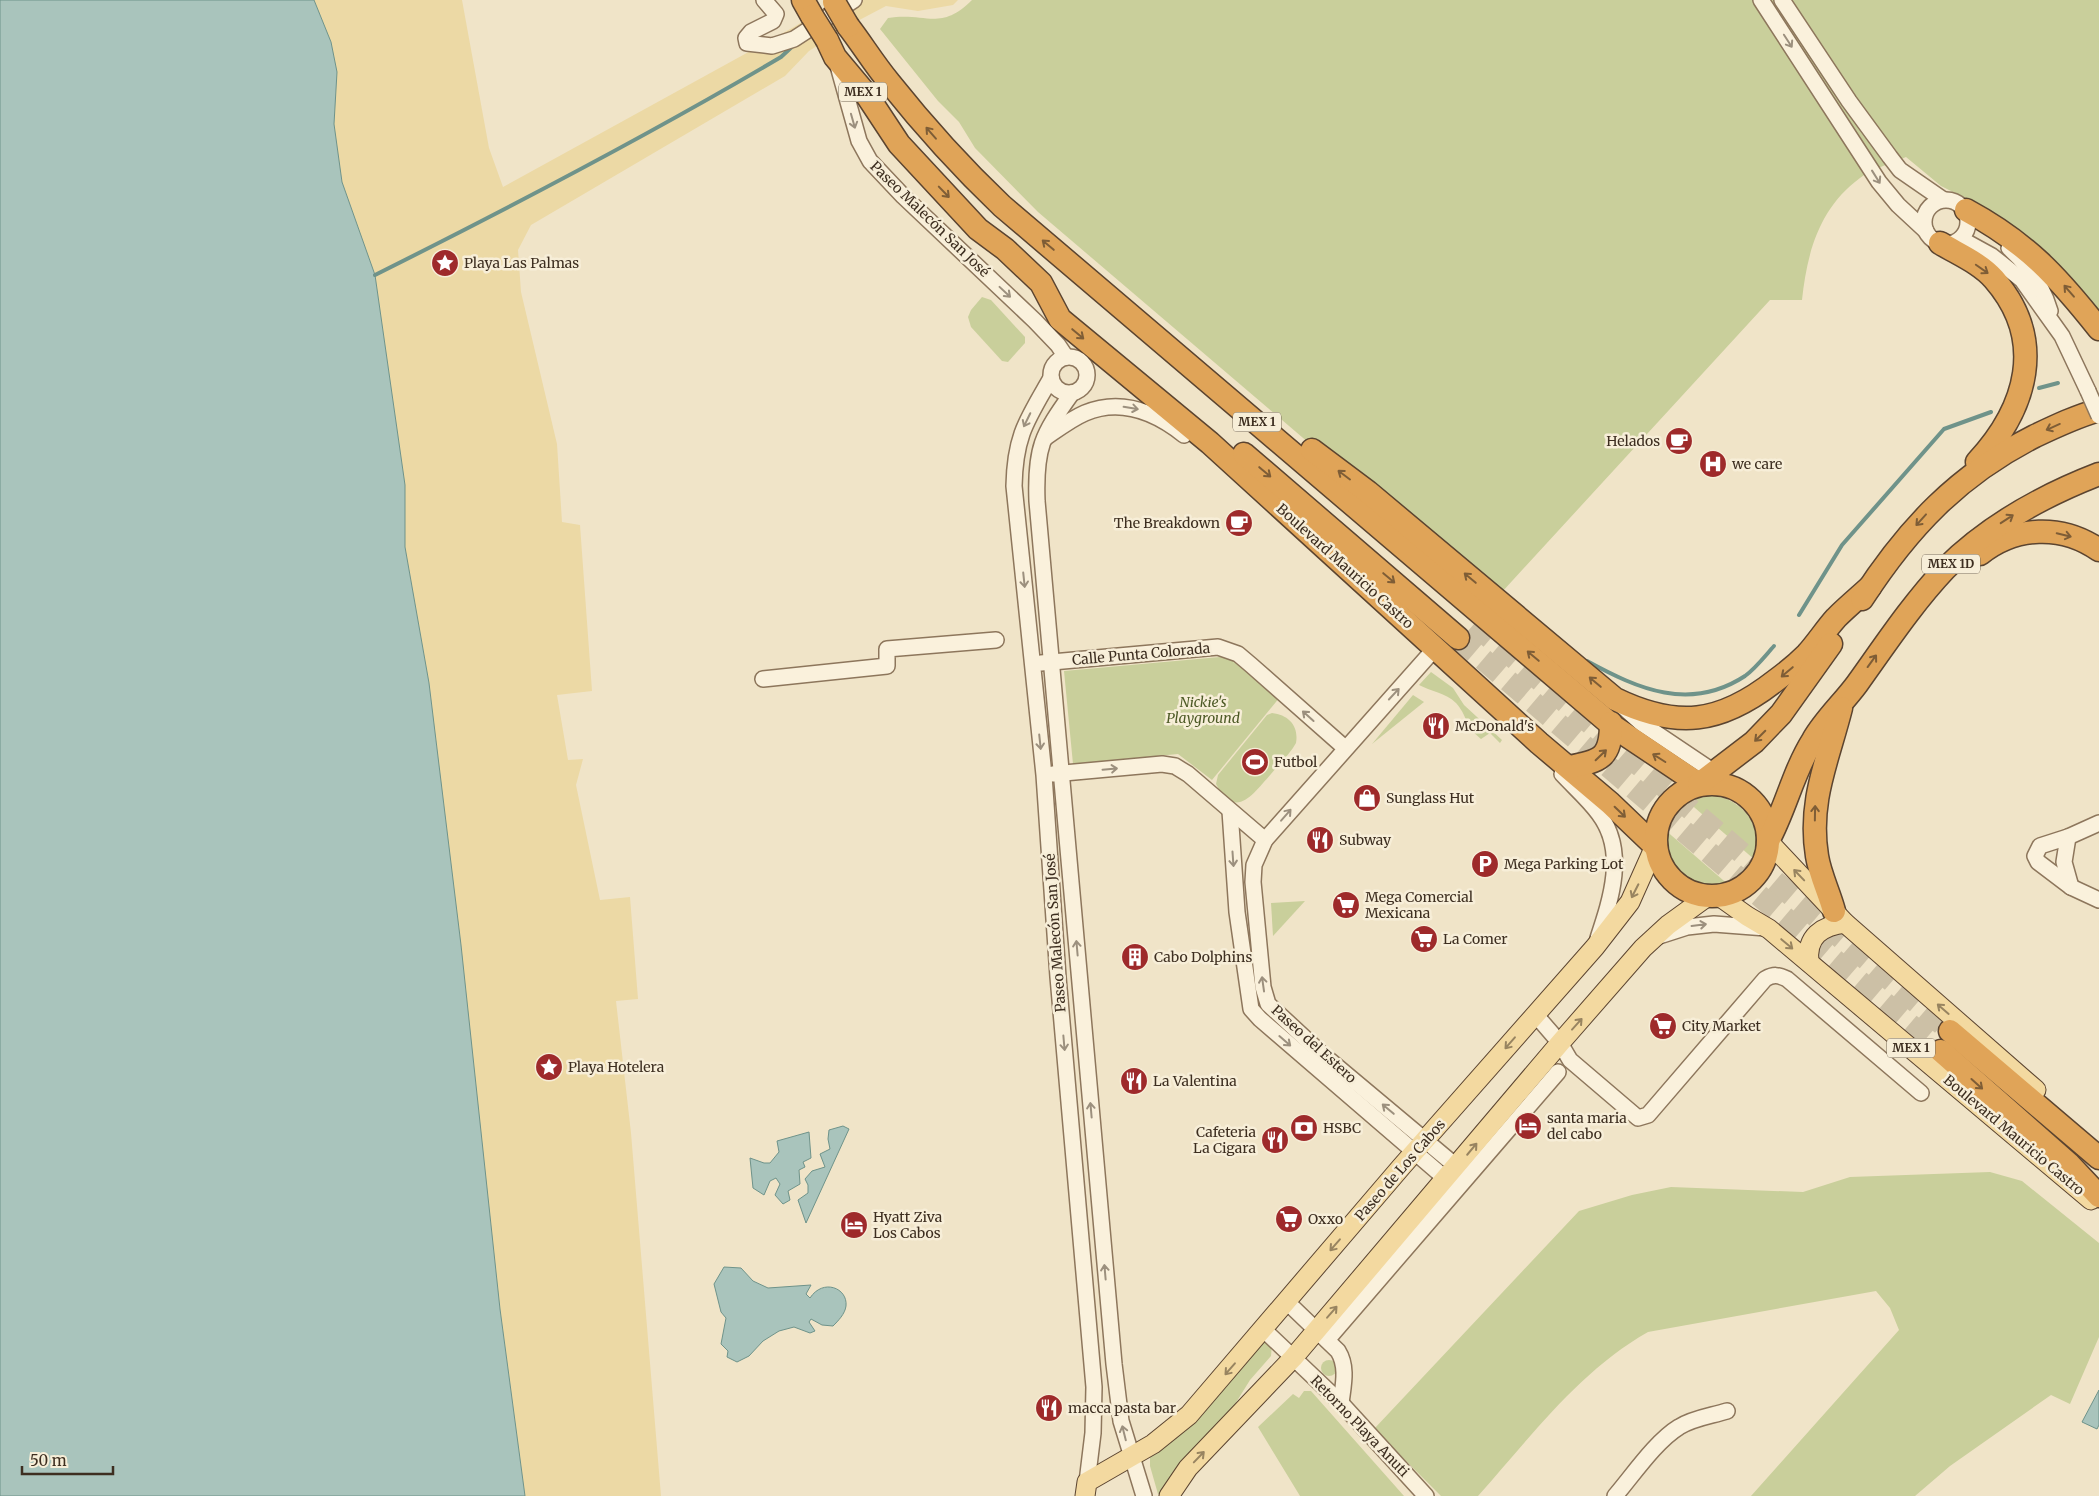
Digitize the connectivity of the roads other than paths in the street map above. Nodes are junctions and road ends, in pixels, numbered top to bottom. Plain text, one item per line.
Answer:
1 (764, 0) edge
2 (1761, 0) edge
3 (1782, 0) edge
4 (840, 1) edge
5 (808, 8) edge
6 (831, 49) junction
7 (1849, 101) junction
8 (1833, 111) junction
9 (1942, 199) junction
10 (1968, 216) junction
11 (1942, 238) junction
12 (1070, 264) junction
13 (1041, 282) junction
14 (2055, 325) junction
15 (2099, 329) edge
16 (1066, 357) junction
17 (1051, 378) junction
18 (1072, 393) junction
19 (2094, 400) edge
20 (1240, 408) junction
21 (2099, 416) edge
22 (1042, 440) junction
23 (1210, 442) junction
24 (2099, 474) edge
25 (1948, 494) junction
26 (1266, 507) junction
27 (2099, 550) edge
28 (1870, 587) junction
29 (1905, 618) junction
30 (996, 640) dead end
31 (1430, 654) junction
32 (1051, 662) junction
33 (1032, 665) junction
34 (763, 679) dead end
35 (1615, 699) junction
36 (1843, 700) junction
37 (1610, 724) junction
38 (1345, 748) junction
39 (1569, 767) junction
40 (1062, 773) junction
41 (1044, 775) junction
42 (1707, 778) junction
43 (1230, 810) junction
44 (2099, 822) edge
45 (2068, 837) junction
46 (1264, 840) junction
47 (1768, 841) junction
48 (1655, 846) junction
49 (2071, 887) junction
50 (1714, 896) junction
51 (2099, 900) edge
52 (1255, 904) junction
53 (1237, 906) junction
54 (1840, 917) junction
55 (1770, 929) junction
56 (1653, 938) junction
57 (1595, 947) junction
58 (1809, 962) junction
59 (1080, 989) junction
60 (1060, 991) junction
61 (1535, 1014) junction
62 (1560, 1043) junction
63 (1317, 1059) junction
64 (1558, 1072) dead end
65 (1921, 1093) dead end
66 (2099, 1144) edge
67 (1420, 1146) junction
68 (2099, 1158) edge
69 (1451, 1173) junction
70 (2099, 1196) edge
71 (2099, 1206) edge
72 (1287, 1302) junction
73 (1264, 1330) junction
74 (1322, 1335) junction
75 (1293, 1358) junction
76 (1341, 1404) junction
77 (1727, 1411) dead end
78 (1132, 1457) junction
79 (1086, 1489) edge
80 (1144, 1496) edge
81 (1169, 1496) edge
82 (1426, 1496) edge
83 (1614, 1496) edge

1 - 4 street
2 -> 8 street
3 - 7 street
12 -> 4 highway, Boulevard Mauricio Castro / MEX 1, bridge
5 - 6 highway, MEX 1, bridge
6 -> 13 highway, Boulevard Mauricio Castro / MEX 1
6 -> 16 street, Paseo Malecón San José
7 - 8 street
7 - 9 street
8 -> 11 street
9 - 10 street
9 - 11 street
10 - 11 street
10 - 14 street
15 -> 10 highway
11 - 14 street
11 -> 25 highway
13 -> 12 highway, Boulevard Mauricio Castro
12 - 20 highway, Boulevard Mauricio Castro / MEX 1
13 -> 23 highway, Boulevard Mauricio Castro / MEX 1
14 - 19 street
16 - 17 street
16 - 18 street
17 - 18 street
17 -> 33 street, Paseo Malecón San José
18 - 22 street, Paseo Malecón San José
19 - 21 street, bridge
19 -> 25 highway
35 -> 20 highway
37 -> 20 highway, Boulevard Mauricio Castro / MEX 1
22 -> 26 street
22 - 32 street, Paseo Malecón San José
23 - 26 highway
23 - 39 highway, Boulevard Mauricio Castro / MEX 1
29 -> 24 highway, MEX 1D
25 -> 28 highway
26 - 31 street
29 -> 27 highway
28 -> 35 highway
28 -> 42 highway
36 -> 29 highway, MEX 1D
30 - 34 street
38 -> 31 street, Paseo del Estero
31 - 57 street
32 - 33 street, Calle Punta Colorada
38 -> 32 street, Calle Punta Colorada
32 - 40 street, Paseo Malecón San José
33 -> 41 street, Paseo Malecón San José
35 - 42 street
36 - 47 highway, MEX 1D
54 -> 36 highway
39 -> 37 highway
42 -> 37 highway, Boulevard Mauricio Castro / MEX 1
46 -> 38 street, Paseo del Estero
39 -> 48 highway, Boulevard Mauricio Castro / MEX 1
40 - 41 street
40 -> 43 street
59 -> 40 street, Paseo Malecón San José
41 - 60 street, Paseo Malecón San José
42 - 47 highway
42 - 48 highway
43 - 46 street
43 -> 53 street, Paseo del Estero
44 - 45 street
45 - 49 street
45 - 49 street
46 - 52 street, Paseo del Estero
47 - 50 highway
54 -> 47 main road
48 - 50 highway
48 -> 57 main road, Paseo de Los Cabos
49 - 51 street
50 - 55 main road, Boulevard Mauricio Castro / MEX 1
50 - 56 main road
52 - 53 street
63 -> 52 street, Paseo del Estero
53 -> 63 street, Paseo del Estero
54 - 58 main road
66 -> 54 main road
56 -> 55 street
55 -> 58 main road, Boulevard Mauricio Castro / MEX 1
62 -> 56 main road
57 - 61 main road, Paseo de Los Cabos
58 - 71 main road, Boulevard Mauricio Castro / MEX 1
59 - 60 street
78 -> 59 street, Paseo Malecón San José
60 -> 79 street, Paseo Malecón San José
61 - 62 street
61 -> 67 main road, Paseo de Los Cabos
62 - 65 street
69 -> 62 main road
63 - 67 street, Paseo del Estero
64 - 74 street
67 - 69 street, Paseo del Estero
67 -> 72 main road, Paseo de Los Cabos
68 -> 70 highway, Boulevard Mauricio Castro
74 -> 69 main road
72 - 73 main road, Paseo de Los Cabos
72 - 74 street
73 - 75 street, Retorno Playa Anuti
73 -> 78 main road, Paseo de Los Cabos
74 - 75 main road
74 - 76 street
75 - 76 street, Retorno Playa Anuti
81 -> 75 main road
76 - 82 street, Retorno Playa Anuti
77 - 83 street
78 - 79 main road, Paseo de Los Cabos
78 - 80 street, Paseo Malecón San José

